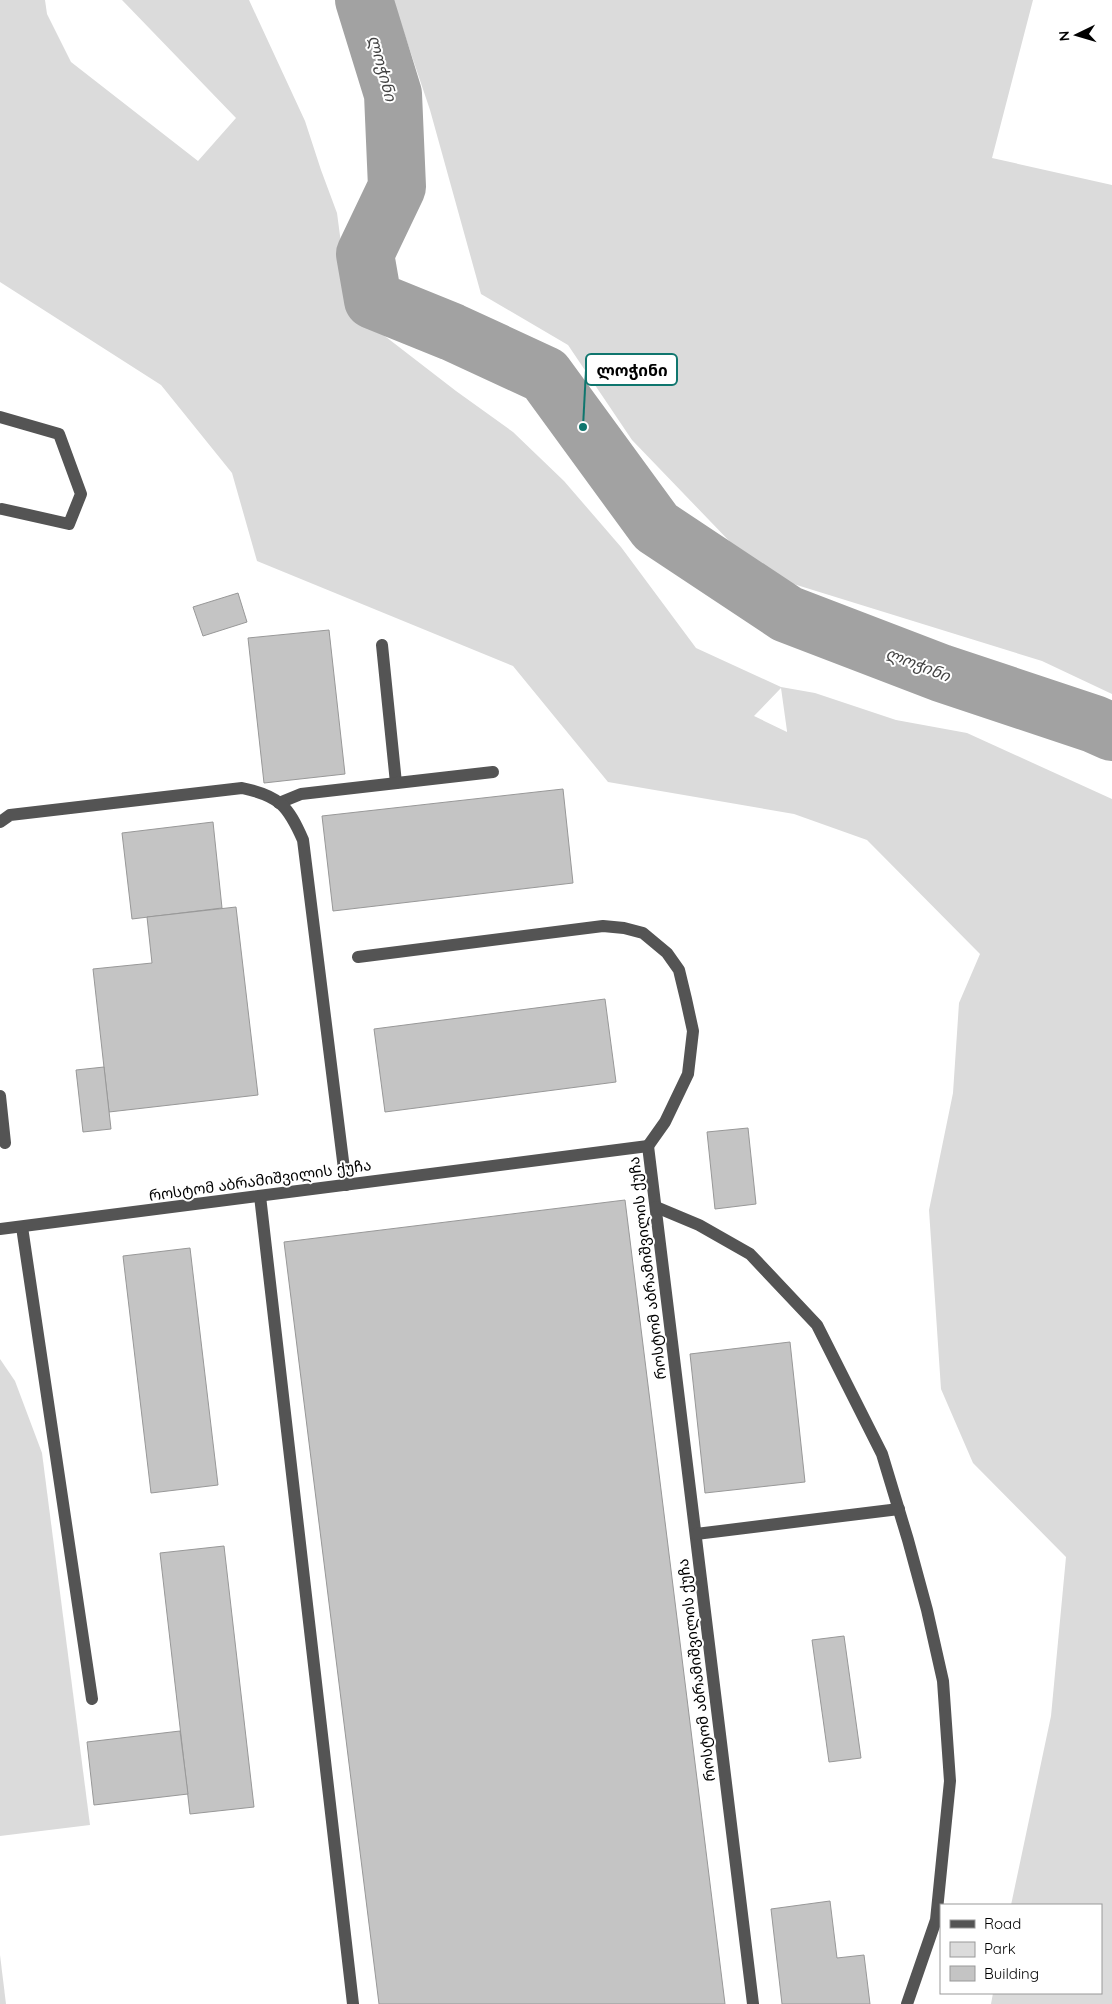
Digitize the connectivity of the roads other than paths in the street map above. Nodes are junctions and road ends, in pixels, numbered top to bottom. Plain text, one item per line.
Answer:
1 (0, 417) edge
2 (2, 509) dead end
3 (382, 645) dead end
4 (493, 772) dead end
5 (396, 783) junction
6 (279, 803) junction
7 (0, 822) edge
8 (358, 957) dead end
9 (0, 1096) edge
10 (5, 1143) dead end
11 (648, 1146) junction
12 (346, 1185) junction
13 (260, 1196) junction
14 (656, 1207) junction
15 (22, 1227) junction
16 (0, 1229) edge
17 (899, 1509) junction
18 (696, 1534) junction
19 (92, 1699) dead end
20 (353, 2004) edge
21 (753, 2004) edge
22 (907, 2004) edge

1 - 2 street
3 - 5 street
4 - 5 street
5 - 6 street
6 - 7 street
6 - 12 street
8 - 11 street
9 - 10 street
11 - 12 street, როსტომ აბრამიშვილის ქუჩა
11 - 14 street, როსტომ აბრამიშვილის ქუჩა
12 - 13 street, როსტომ აბრამიშვილის ქუჩა
13 - 15 street, როსტომ აბრამიშვილის ქუჩა
13 - 20 street
14 - 17 street
14 - 18 street, როსტომ აბრამიშვილის ქუჩა
15 - 16 street, როსტომ აბრამიშვილის ქუჩა
15 - 19 street
17 - 18 street
17 - 22 street
18 - 21 street, როსტომ აბრამიშვილის ქუჩა

